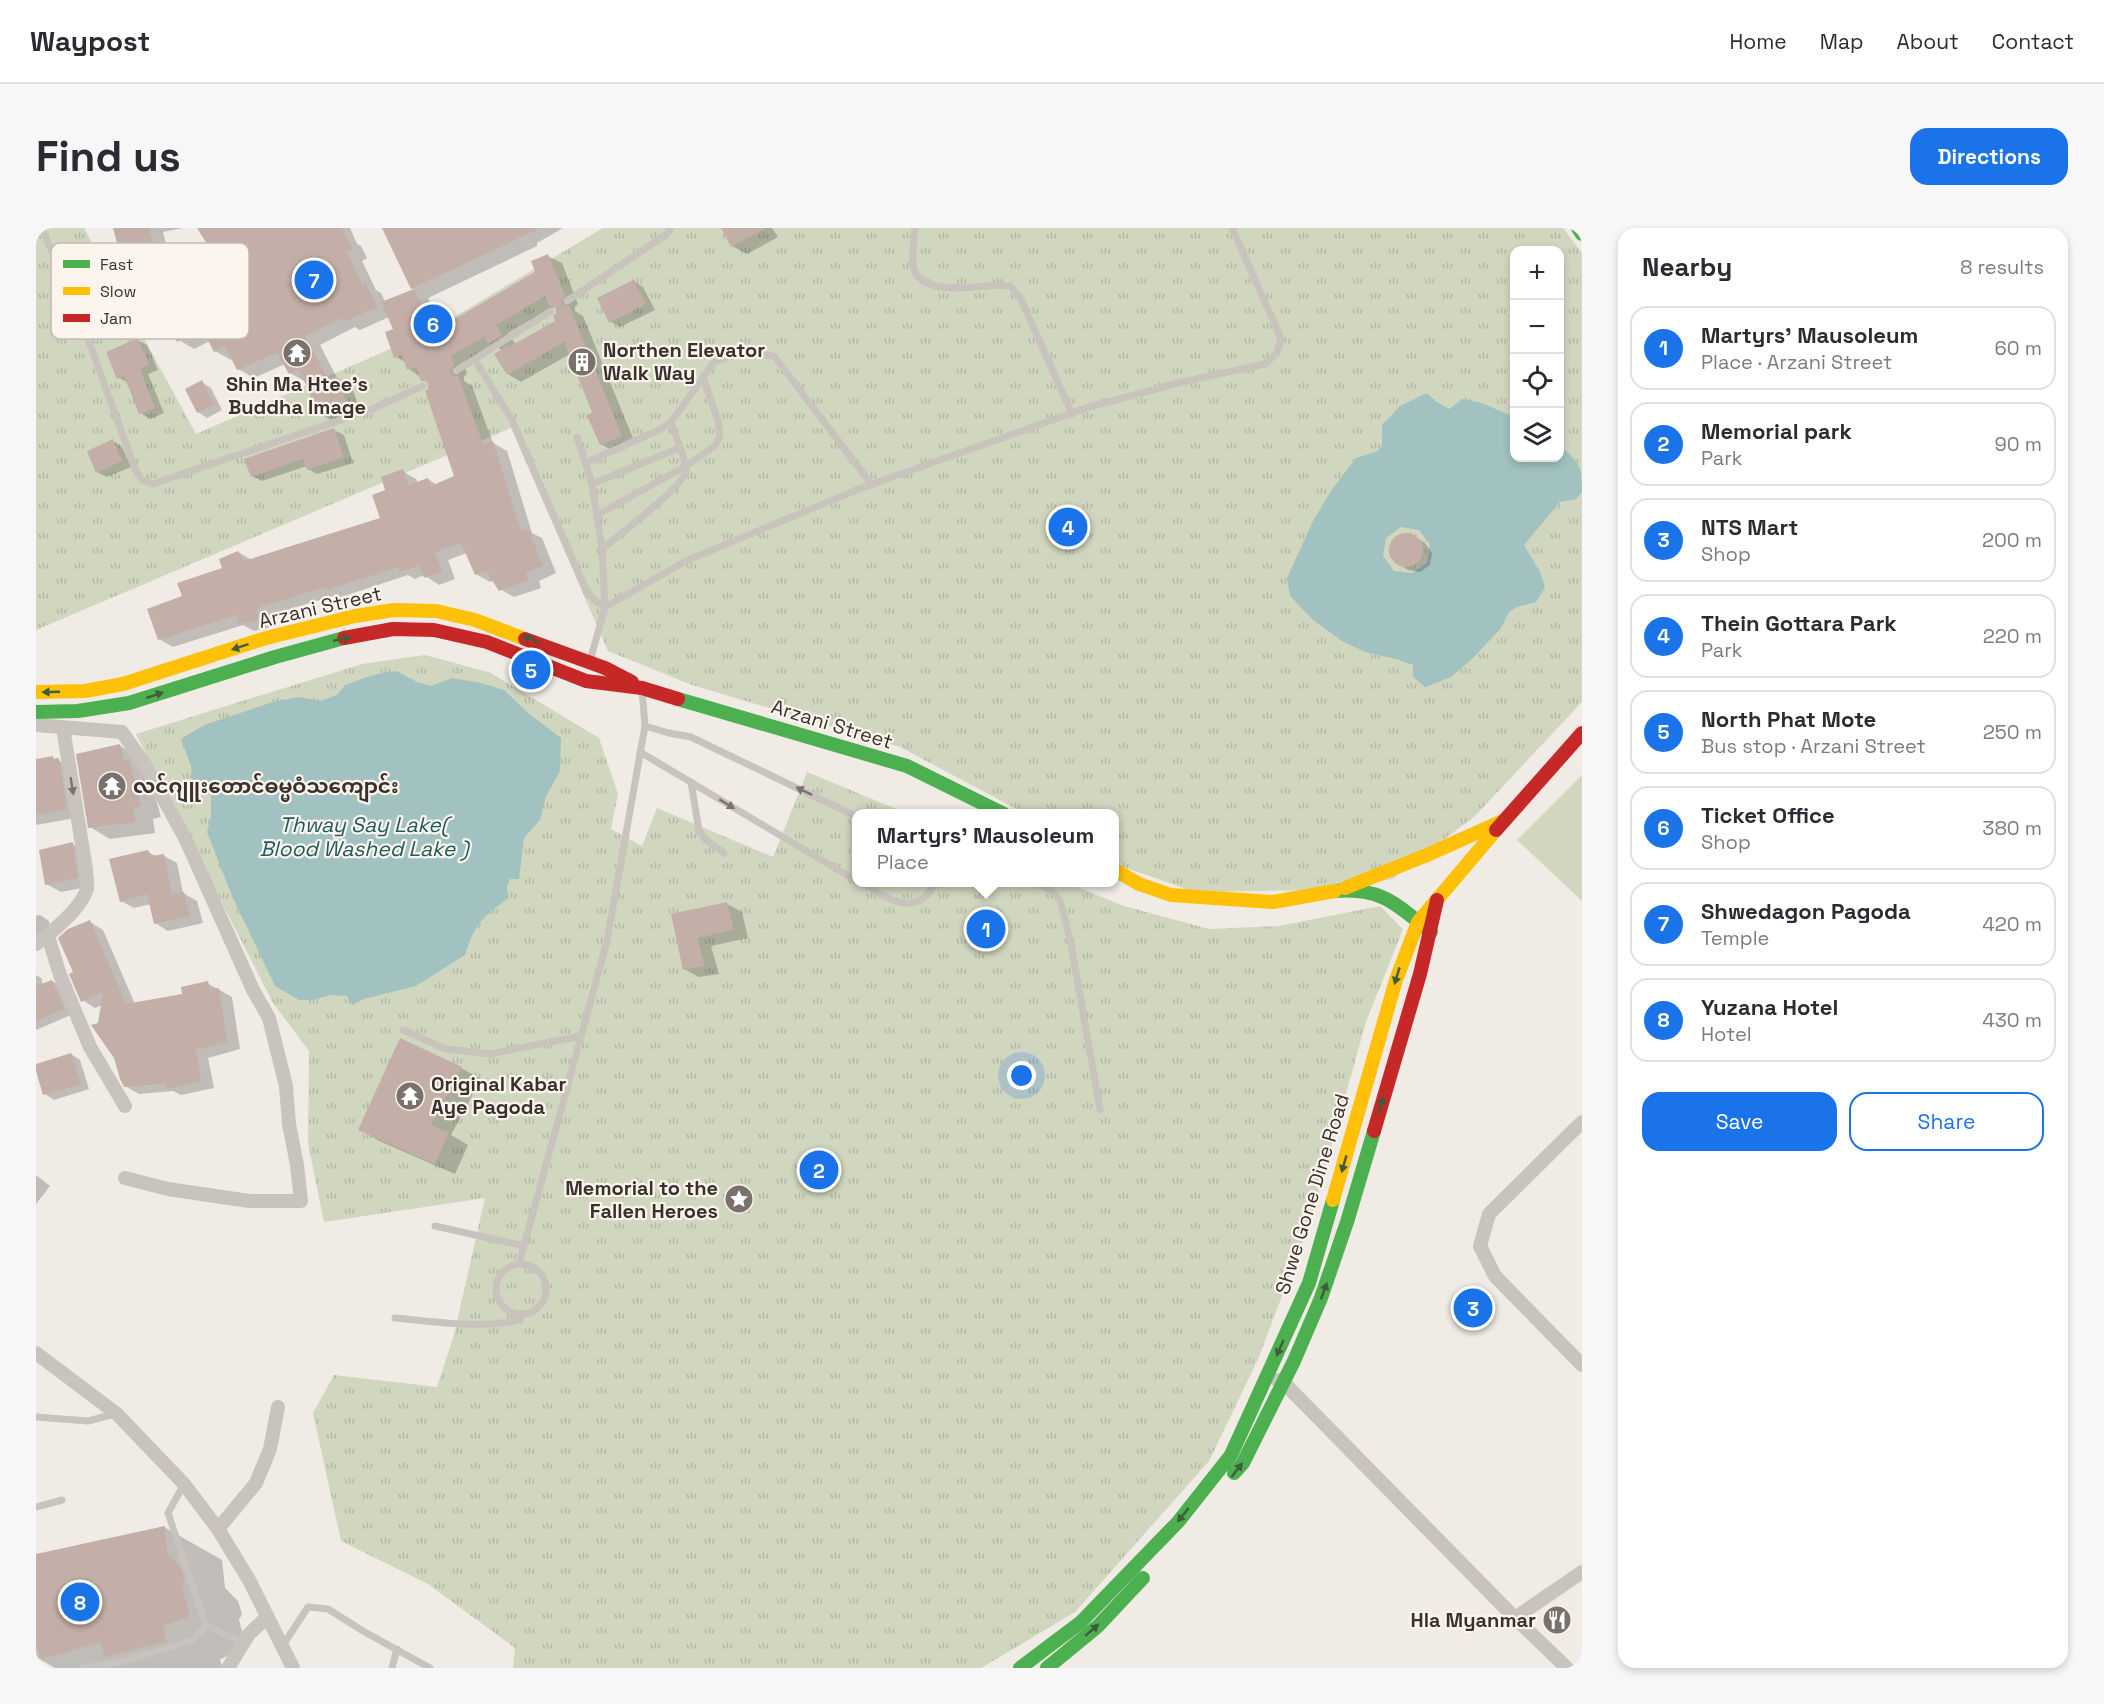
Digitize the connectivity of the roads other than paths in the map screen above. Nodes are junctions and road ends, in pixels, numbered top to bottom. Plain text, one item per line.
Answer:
1 (41, 228) edge
2 (671, 228) edge
3 (915, 228) edge
4 (1232, 228) edge
5 (1578, 228) edge
6 (1582, 234) edge
7 (51, 249) edge
8 (567, 301) dead end
9 (551, 312) dead end
10 (88, 339) edge
11 (475, 360) junction
12 (456, 371) dead end
13 (702, 377) junction
14 (423, 386) dead end
15 (1072, 414) junction
16 (671, 422) junction
17 (577, 437) dead end
18 (679, 448) junction
19 (586, 463) junction
20 (686, 466) junction
21 (592, 484) junction
22 (872, 485) junction
23 (597, 514) junction
24 (602, 549) junction
25 (605, 607) junction
26 (436, 611) junction
27 (434, 630) junction
28 (266, 638) junction
29 (275, 657) junction
30 (590, 662) junction
31 (586, 681) junction
32 (123, 684) junction
33 (642, 688) junction
34 (36, 692) edge
35 (129, 703) junction
36 (36, 712) edge
37 (36, 725) edge
38 (645, 726) junction
39 (63, 728) junction
40 (1582, 733) edge
41 (640, 752) junction
42 (691, 783) junction
43 (996, 809) edge
44 (852, 815) edge
45 (1506, 820) junction
46 (724, 853) dead end
47 (1119, 872) edge
48 (852, 878) edge
49 (867, 887) edge
50 (933, 887) edge
51 (1045, 887) edge
52 (1336, 891) junction
53 (1438, 897) junction
54 (1418, 922) junction
55 (1431, 932) junction
56 (42, 940) edge
57 (404, 1030) dead end
58 (581, 1036) junction
59 (125, 1106) dead end
60 (1100, 1109) dead end
61 (1582, 1122) edge
62 (124, 1179) dead end
63 (435, 1226) dead end
64 (524, 1246) junction
65 (519, 1264) junction
66 (522, 1314) junction
67 (394, 1318) dead end
68 (36, 1353) edge
69 (1582, 1365) edge
70 (1268, 1374) junction
71 (1284, 1383) junction
72 (278, 1407) dead end
73 (117, 1414) junction
74 (36, 1417) edge
75 (1228, 1481) dead end
76 (184, 1484) junction
77 (62, 1500) dead end
78 (36, 1507) edge
79 (1200, 1516) dead end
80 (218, 1529) junction
81 (1582, 1572) edge
82 (267, 1617) junction
83 (1515, 1618) junction
84 (206, 1626) junction
85 (244, 1642) junction
86 (283, 1645) junction
87 (397, 1649) junction
88 (1030, 1666) edge
89 (83, 1668) edge
90 (228, 1668) edge
91 (293, 1668) edge
92 (392, 1668) edge
93 (430, 1668) edge
94 (1047, 1668) edge
95 (1567, 1668) edge

1 - 7 lane
2 - 8 lane
3 - 15 lane
4 - 15 lane
5 - 6 main road
9 - 11 lane
10 - 14 lane
11 - 12 lane
11 - 25 lane
13 - 16 lane
13 - 20 lane
13 - 22 lane
15 - 22 lane
16 - 18 lane
16 - 19 lane
17 - 19 lane
18 - 20 lane
18 - 21 lane
19 - 21 lane
20 - 23 lane
20 - 24 lane
21 - 23 lane
22 - 25 lane
23 - 24 lane
24 - 25 lane
25 - 30 lane
26 - 27 main road
26 - 28 main road, Arzani Street
30 -> 26 main road, Arzani Street
29 -> 27 main road, Arzani Street
27 - 31 main road, Arzani Street
28 - 29 main road
28 -> 32 main road, Arzani Street
35 -> 29 main road, Arzani Street
30 - 31 lane
30 - 33 main road, Arzani Street
31 - 33 main road, Arzani Street
32 -> 34 main road, Arzani Street
32 - 35 main road
33 - 38 lane
33 - 43 main road, Arzani Street
35 - 36 main road, Arzani Street
37 - 39 street
38 - 41 lane
44 -> 38 lane
39 -> 56 street
39 - 62 street
40 - 45 main road, Shwe Gone Dine Road
41 - 42 lane
41 - 58 lane
42 - 46 lane
42 -> 48 lane
45 - 52 main road
45 - 53 main road, Shwe Gone Dine Road
47 - 52 main road
49 - 50 lane
51 - 60 lane
52 - 54 main road
53 - 54 main road, Shwe Gone Dine Road
53 - 55 main road, Shwe Gone Dine Road
54 - 55 main road
54 -> 70 main road, Shwe Gone Dine Road
71 -> 55 main road, Shwe Gone Dine Road
56 - 59 street
57 - 58 lane
58 - 64 lane
61 - 69 street
63 - 64 lane
64 - 65 lane
65 - 66 lane
65 - 66 lane
66 - 67 lane
68 - 73 street
70 - 71 street
70 -> 88 main road, Shwe Gone Dine Road
75 -> 71 main road, Shwe Gone Dine Road
71 - 83 street
72 - 80 street
73 - 74 lane
73 - 76 street
76 - 80 street
76 - 84 lane
77 - 78 lane
94 -> 79 main road
80 - 82 street
81 - 83 street
82 - 85 street
82 - 86 street
83 - 95 street
84 - 85 lane
84 - 89 lane
85 - 90 street
86 - 87 lane
86 - 91 street
87 - 92 lane
87 - 93 lane

